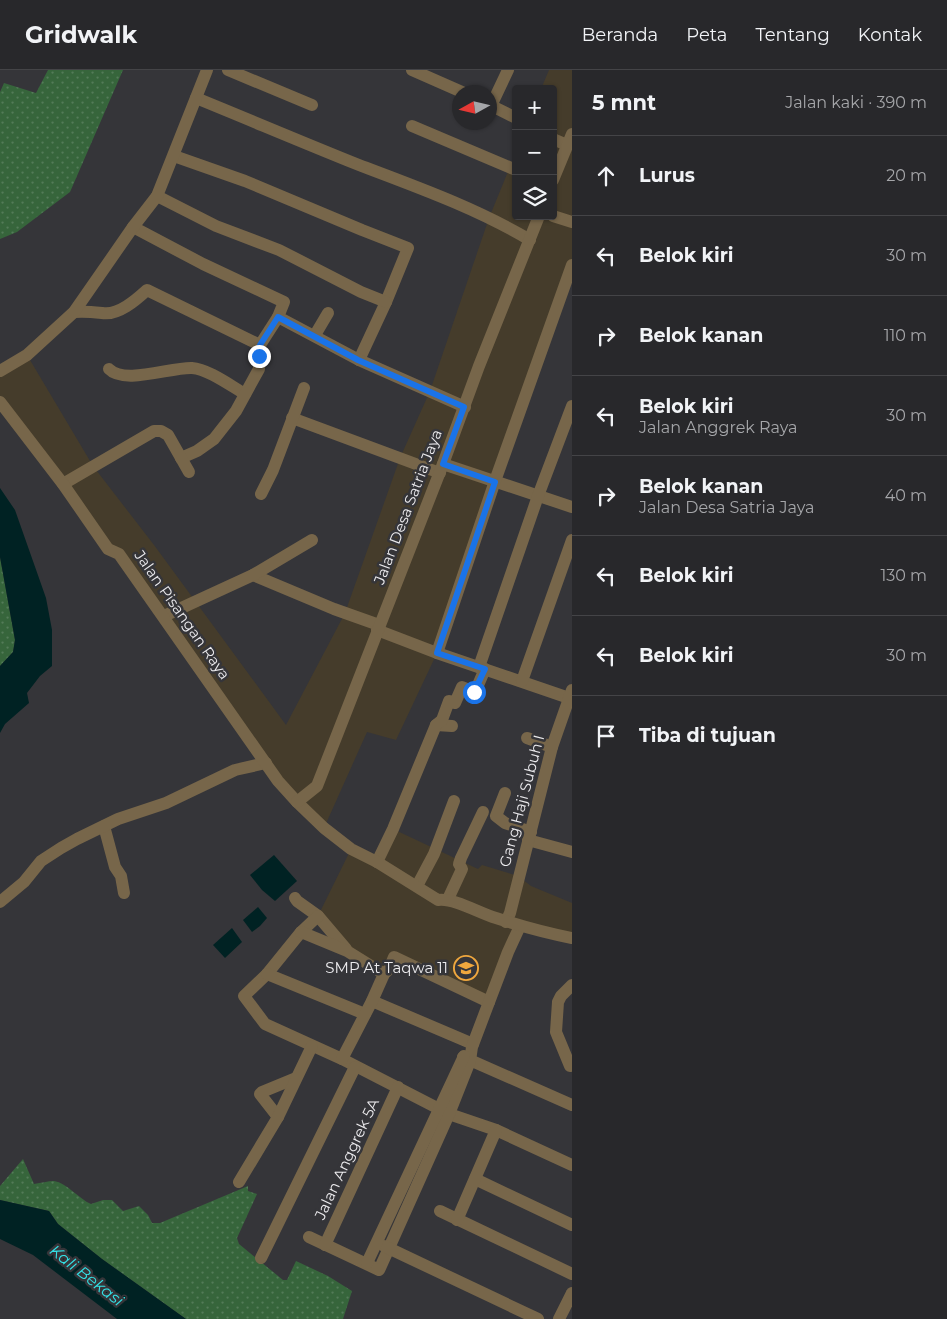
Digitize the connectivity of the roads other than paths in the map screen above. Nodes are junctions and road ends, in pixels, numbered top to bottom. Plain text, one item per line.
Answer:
1 (207, 70) edge
2 (228, 70) edge
3 (412, 70) edge
4 (508, 70) edge
5 (433, 75) edge
6 (452, 86) edge
7 (497, 91) edge
8 (196, 98) junction
9 (312, 105) dead end
10 (497, 108) edge
11 (512, 116) edge
12 (412, 126) dead end
13 (557, 139) edge
14 (570, 139) edge
15 (174, 156) junction
16 (512, 168) edge
17 (555, 175) edge
18 (157, 196) junction
19 (557, 217) edge
20 (538, 220) edge
21 (572, 222) edge
22 (133, 227) junction
23 (530, 240) junction
24 (572, 265) edge
25 (386, 302) junction
26 (74, 312) junction
27 (328, 313) dead end
28 (278, 317) junction
29 (315, 335) junction
30 (260, 345) junction
31 (358, 360) junction
32 (109, 369) dead end
33 (0, 370) edge
34 (304, 388) dead end
35 (245, 394) junction
36 (0, 402) edge
37 (572, 406) edge
38 (464, 407) junction
39 (292, 418) junction
40 (181, 458) junction
41 (441, 469) junction
42 (189, 472) dead end
43 (495, 482) junction
44 (63, 484) junction
45 (261, 494) dead end
46 (538, 496) junction
47 (572, 507) edge
48 (312, 540) dead end
49 (572, 540) edge
50 (253, 576) junction
51 (164, 616) junction
52 (378, 628) junction
53 (437, 653) junction
54 (482, 668) junction
55 (522, 681) junction
56 (571, 694) edge
57 (567, 716) edge
58 (436, 725) junction
59 (452, 726) dead end
60 (527, 738) dead end
61 (552, 747) junction
62 (266, 763) junction
63 (505, 793) dead end
64 (454, 801) dead end
65 (297, 802) junction
66 (483, 812) dead end
67 (104, 826) junction
68 (530, 836) junction
69 (572, 852) edge
70 (377, 862) junction
71 (417, 886) junction
72 (124, 892) dead end
73 (295, 898) dead end
74 (448, 899) junction
75 (0, 902) edge
76 (318, 916) junction
77 (506, 922) junction
78 (520, 926) junction
79 (301, 932) junction
80 (572, 938) edge
81 (348, 951) junction
82 (267, 974) junction
83 (384, 974) junction
84 (572, 985) edge
85 (372, 1002) junction
86 (489, 1002) junction
87 (365, 1014) junction
88 (473, 1045) junction
89 (312, 1046) junction
90 (342, 1059) junction
91 (466, 1059) junction
92 (570, 1066) dead end
93 (355, 1067) junction
94 (296, 1078) junction
95 (398, 1087) junction
96 (572, 1105) edge
97 (444, 1111) junction
98 (278, 1117) junction
99 (496, 1130) junction
100 (572, 1165) edge
101 (475, 1179) junction
102 (239, 1182) dead end
103 (440, 1211) dead end
104 (457, 1220) junction
105 (572, 1225) edge
106 (309, 1237) dead end
107 (377, 1243) junction
108 (325, 1245) junction
109 (390, 1250) junction
110 (261, 1258) dead end
111 (367, 1263) junction
112 (572, 1274) edge
113 (572, 1293) edge
114 (538, 1319) edge
115 (559, 1319) edge

1 - 8 street
2 - 9 street
3 - 5 street
4 - 7 street
5 - 6 street
8 - 15 street
8 - 23 street
10 - 11 street
12 - 16 street
13 - 14 street
14 - 17 street
15 - 18 street
15 - 25 street
18 - 22 street
18 - 25 street
19 - 21 street
20 - 23 street, Jalan Desa Satria Jaya
22 - 26 street
22 - 28 street
23 - 38 street, Jalan Desa Satria Jaya
24 - 43 street
25 - 31 street
26 - 30 street
26 - 33 street
27 - 29 street
28 - 29 street
28 - 30 street
29 - 31 street
30 - 35 street
31 - 38 street
32 - 35 street
34 - 39 street
35 - 40 street
36 - 44 street, Jalan Pisangan Raya
37 - 46 street
38 - 41 street, Jalan Desa Satria Jaya
39 - 41 street
39 - 45 street
40 - 42 street
40 - 44 street
41 - 43 street
41 - 52 street, Jalan Desa Satria Jaya
43 - 46 street
43 - 53 street
44 - 51 street, Jalan Pisangan Raya
46 - 47 street
46 - 54 street
48 - 50 street
49 - 55 street
50 - 51 street
50 - 52 street
51 - 62 street, Jalan Pisangan Raya
52 - 53 street
52 - 65 street, Jalan Desa Satria Jaya
53 - 54 street
54 - 55 street
54 - 58 street
55 - 56 street
56 - 57 street, Gang Haji Subuh I
57 - 61 street, Gang Haji Subuh I
58 - 59 street
58 - 70 street
60 - 61 street
61 - 68 street, Gang Haji Subuh I
62 - 65 street, Jalan Pisangan Raya
62 - 67 street
63 - 68 street
64 - 71 street
65 - 70 street, Jalan Pisangan Raya
66 - 74 street
67 - 72 street
67 - 75 street
68 - 69 street
68 - 77 street, Gang Haji Subuh I
70 - 71 street, Jalan Pisangan Raya
71 - 74 street, Jalan Pisangan Raya
73 - 76 street
74 - 77 street, Jalan Pisangan Raya
76 - 79 street
76 - 81 street
77 - 78 street, Jalan Pisangan Raya
78 - 80 street, Jalan Pisangan Raya
78 - 86 street
79 - 81 street
79 - 82 street
81 - 83 street
82 - 87 street
82 - 89 street
83 - 85 street
83 - 86 street
84 - 92 street
85 - 87 street
85 - 88 street
86 - 88 street
87 - 90 street
88 - 91 street
89 - 90 street
89 - 94 street
90 - 93 street
91 - 96 street
91 - 97 street
93 - 95 street
93 - 110 street
94 - 98 street
94 - 98 street
95 - 97 street
95 - 108 street, Jalan Anggrek 5A
97 - 99 street
97 - 107 street
97 - 109 street
98 - 102 street
99 - 100 street
99 - 101 street
101 - 104 street
101 - 105 street
103 - 104 street
104 - 112 street
106 - 108 street
107 - 109 street
107 - 111 street
108 - 111 street
109 - 111 street
109 - 114 street
113 - 115 street

